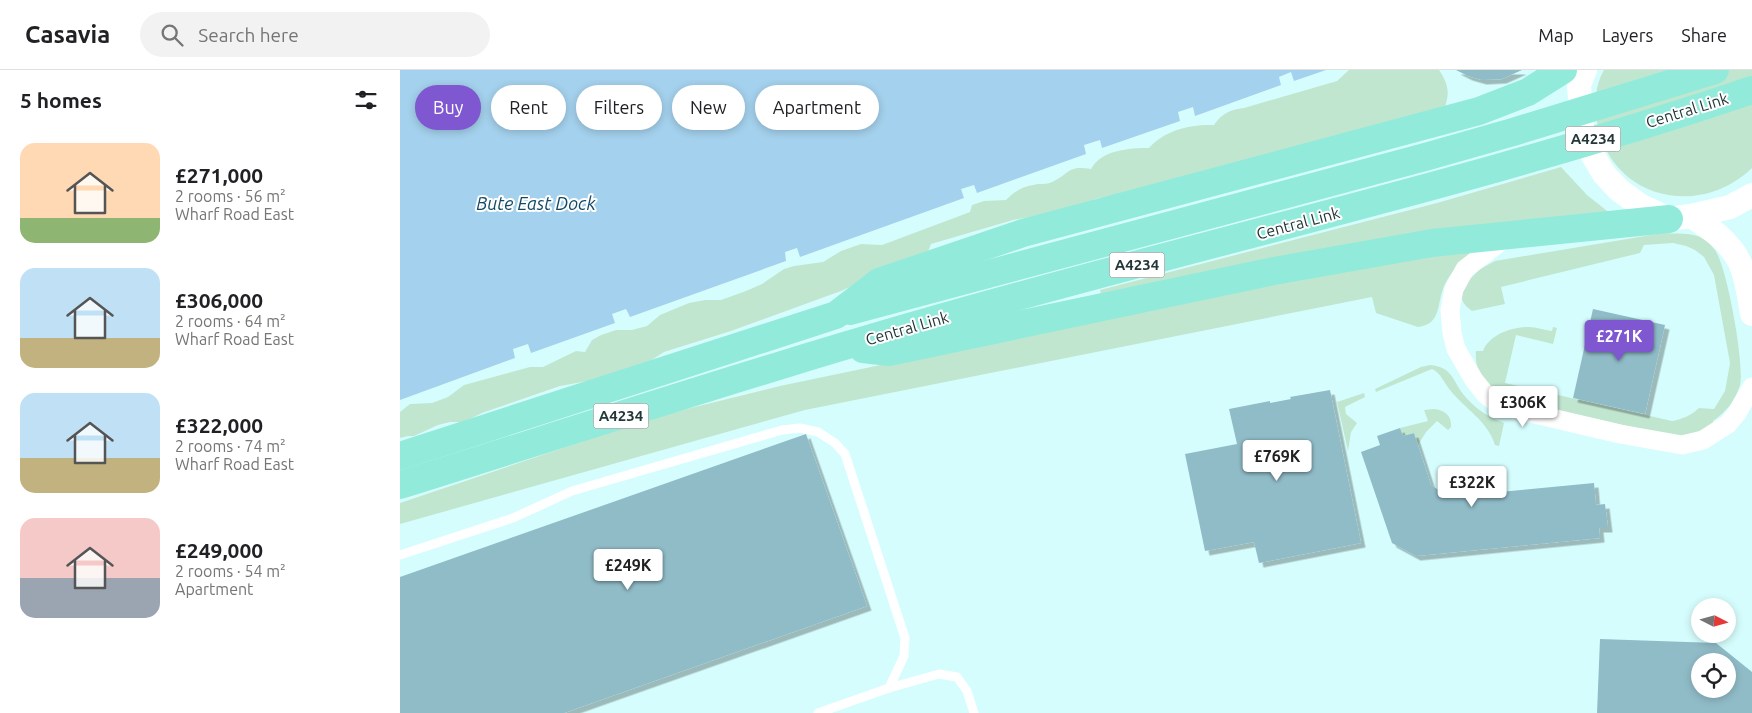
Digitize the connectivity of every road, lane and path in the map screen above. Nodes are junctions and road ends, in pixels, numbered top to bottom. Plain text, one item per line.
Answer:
1 (1562, 70) edge
2 (1585, 70) edge
3 (1715, 70) edge
4 (1752, 90) edge
5 (1752, 195) edge
6 (1680, 218) junction
7 (1509, 235) junction
8 (1752, 314) edge
9 (836, 315) junction
10 (842, 346) junction
11 (1752, 387) edge
12 (400, 456) edge
13 (400, 485) edge
14 (400, 555) edge
15 (889, 688) junction
16 (818, 713) edge
17 (974, 713) edge

1 - 9 main road
2 - 6 street
3 - 9 main road, Central Link / A4234
4 - 10 main road, Central Link / A4234
5 - 6 street
6 - 7 main road
6 - 8 street
7 - 10 main road
7 - 11 street
9 - 12 main road, A4234
10 - 13 main road, A4234
14 - 15 lane
15 - 16 lane
15 - 17 lane

